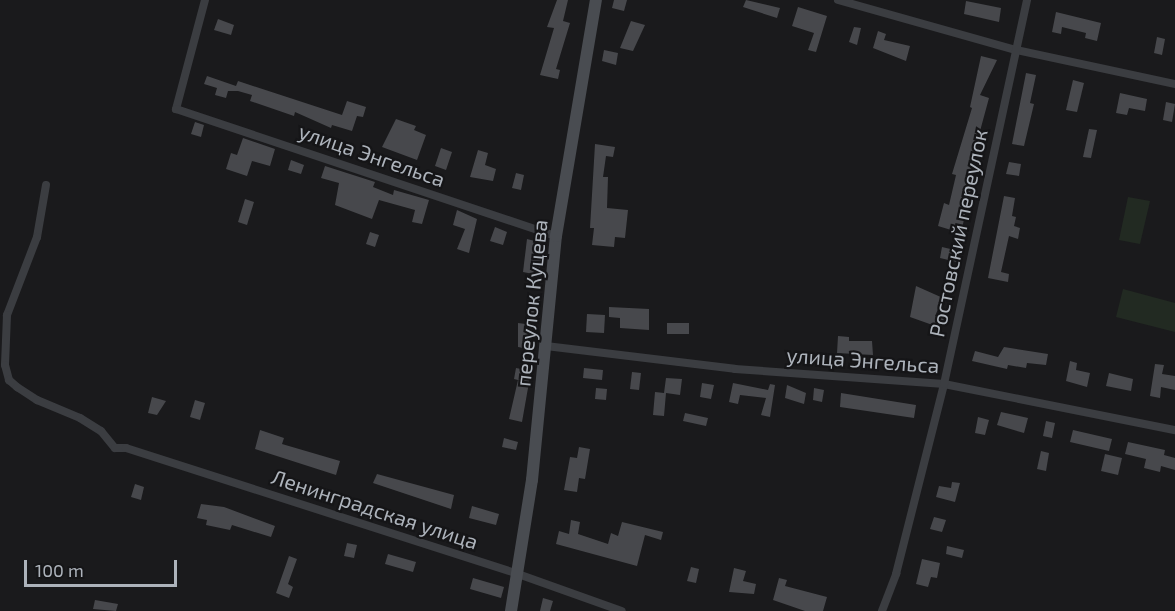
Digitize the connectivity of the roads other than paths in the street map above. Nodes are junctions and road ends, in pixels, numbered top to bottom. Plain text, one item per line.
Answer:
1 (205, 0) edge
2 (596, 0) edge
3 (838, 0) edge
4 (1027, 0) edge
5 (1016, 50) junction
6 (1175, 84) edge
7 (46, 185) dead end
8 (556, 236) junction
9 (546, 346) junction
10 (944, 384) junction
11 (1175, 430) edge
12 (518, 574) junction
13 (511, 611) edge
14 (622, 611) edge
15 (882, 611) edge

1 - 8 street, улица Энгельса
2 - 8 street, переулок Куцева
3 - 5 street
4 - 5 street, Ростовский переулок
5 - 6 street
5 - 10 street, Ростовский переулок
7 - 12 street, Ленинградская улица
8 - 9 street, переулок Куцева
9 - 10 street, улица Энгельса
9 - 12 street, переулок Куцева
10 - 11 street, улица Энгельса
10 - 15 street, Ростовский переулок
12 - 13 street, переулок Куцева
12 - 14 street, Ленинградская улица

